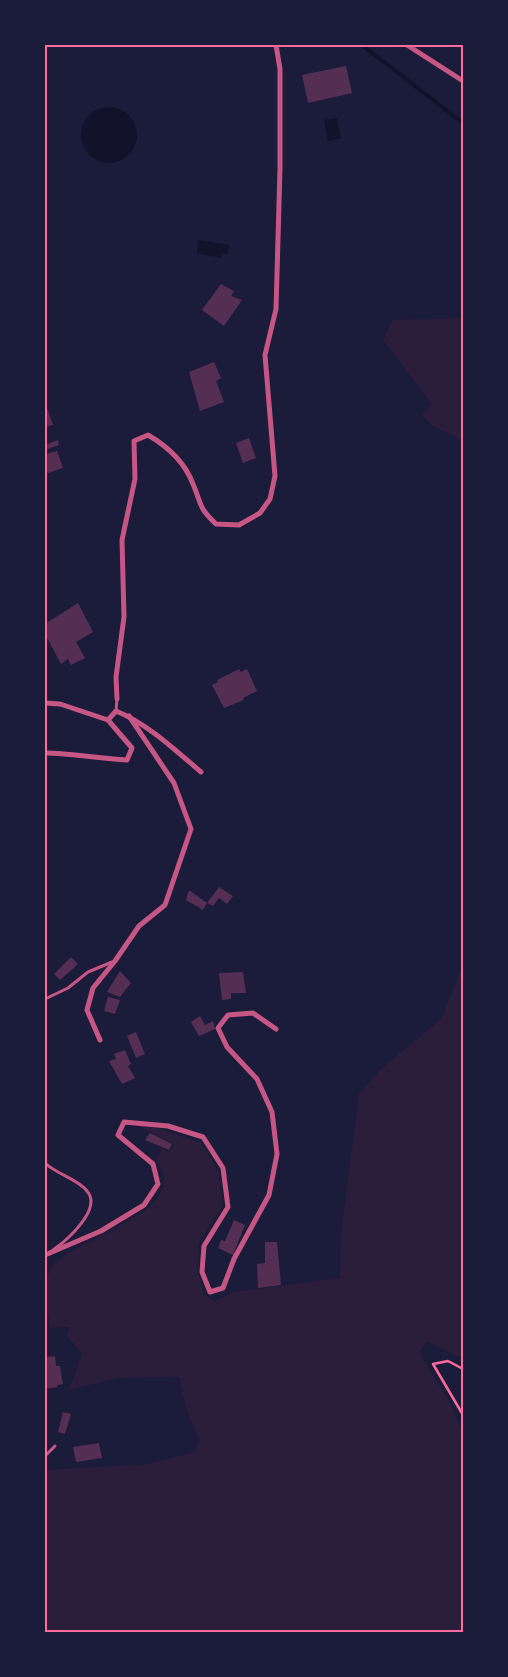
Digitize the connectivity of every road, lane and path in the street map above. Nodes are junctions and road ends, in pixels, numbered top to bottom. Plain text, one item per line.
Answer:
1 (276, 45) edge
2 (407, 45) edge
3 (463, 81) edge
4 (117, 699) joint
5 (45, 703) edge
6 (116, 712) junction
7 (129, 716) junction
8 (108, 720) junction
9 (45, 754) edge
10 (201, 772) dead end
11 (115, 961) junction
12 (45, 999) edge
13 (276, 1029) dead end
14 (100, 1040) dead end
15 (45, 1163) edge
16 (47, 1254) edge
17 (463, 1369) edge
18 (463, 1415) edge
19 (55, 1446) dead end
20 (45, 1456) edge

1 - 4 street
2 - 3 street
4 - 6 lane
5 - 8 street
6 - 7 street
6 - 8 street
7 - 10 street
7 - 11 street
8 - 9 street
11 - 12 lane
11 - 14 street
13 - 16 street
15 - 16 lane
17 - 18 path
19 - 20 lane

